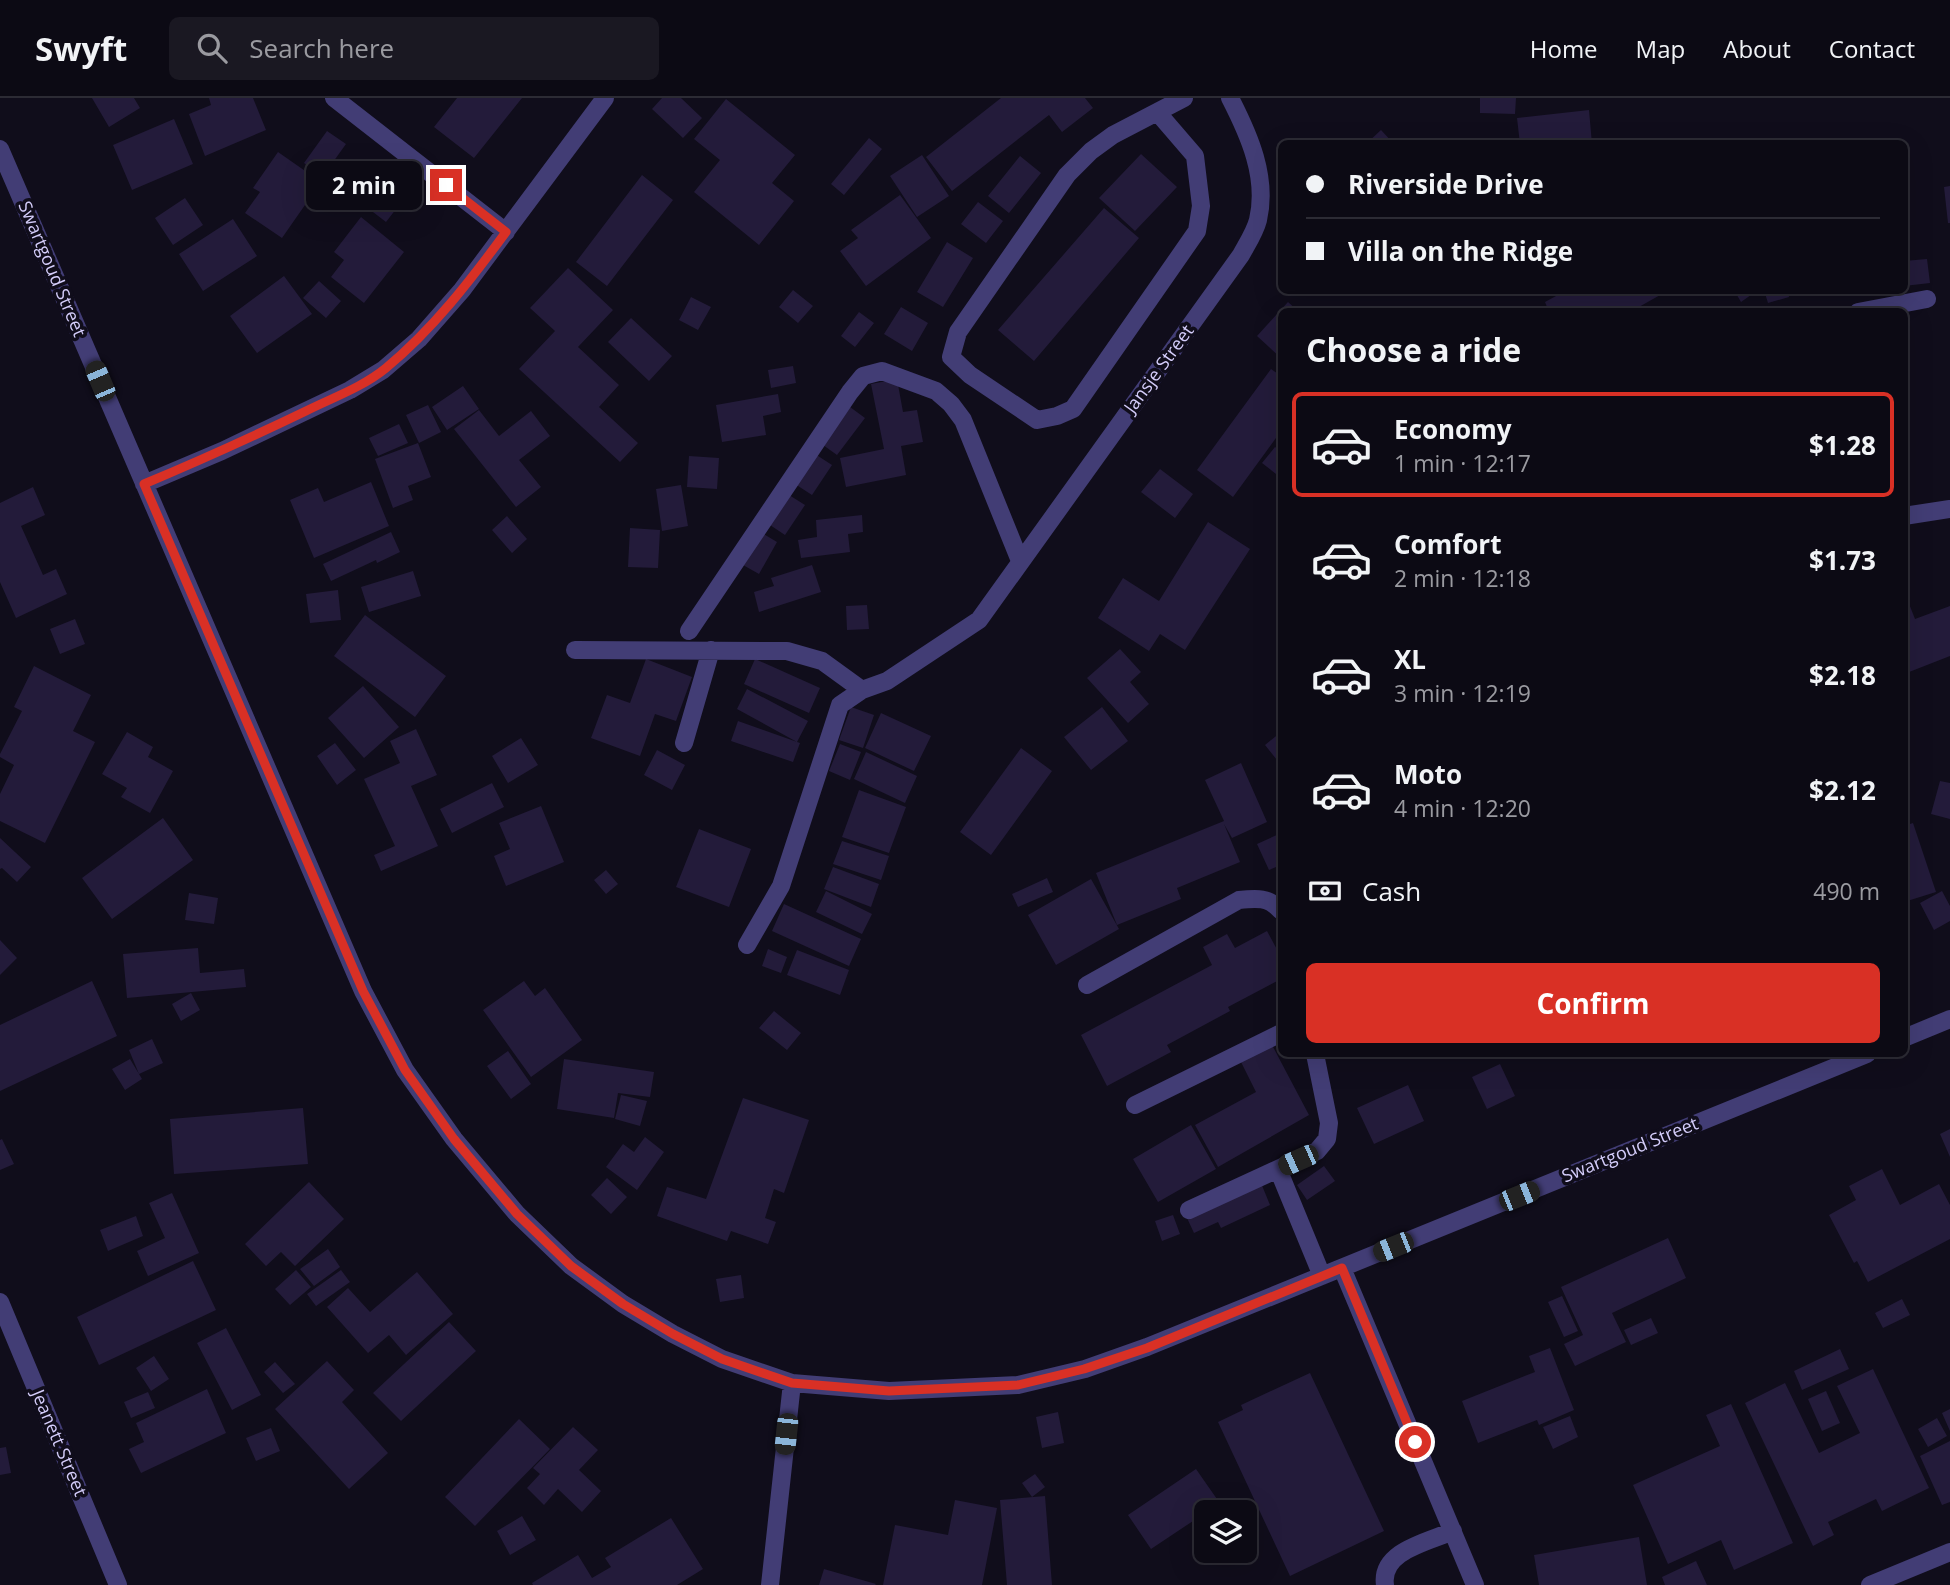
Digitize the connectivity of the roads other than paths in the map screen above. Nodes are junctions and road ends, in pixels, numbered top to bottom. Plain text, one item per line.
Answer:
1 (334, 98) edge
2 (605, 98) edge
3 (1184, 98) edge
4 (1230, 98) edge
5 (1158, 113) junction
6 (0, 149) edge
7 (506, 232) junction
8 (1927, 299) dead end
9 (1879, 308) edge
10 (144, 484) junction
11 (1950, 509) edge
12 (1908, 515) edge
13 (1020, 561) junction
14 (689, 631) dead end
15 (575, 650) dead end
16 (711, 650) junction
17 (862, 690) junction
18 (684, 743) dead end
19 (1278, 906) edge
20 (747, 945) dead end
21 (1087, 985) dead end
22 (1950, 1019) edge
23 (1278, 1034) edge
24 (1908, 1036) edge
25 (1316, 1057) edge
26 (1860, 1057) edge
27 (1135, 1105) dead end
28 (1278, 1169) junction
29 (1189, 1210) dead end
30 (1342, 1268) junction
31 (1322, 1276) junction
32 (0, 1302) edge
33 (792, 1383) junction
34 (1453, 1531) junction
35 (1950, 1552) edge
36 (118, 1585) edge
37 (770, 1585) edge
38 (1385, 1585) edge
39 (1475, 1585) edge
40 (1870, 1585) edge

1 - 7 street
2 - 7 street
3 - 5 street
4 - 13 street, Jansje Street
5 - 5 street
6 - 10 street, Swartgoud Street
7 - 10 street
8 - 9 street
10 - 33 street, Swartgoud Street
11 - 12 street
13 - 14 street
13 - 17 street, Jansje Street
15 - 16 street
16 - 17 street
16 - 18 street
17 - 20 street
19 - 21 street
22 - 24 street
23 - 27 street
25 - 28 street
26 - 30 street, Swartgoud Street
28 - 29 street
28 - 31 street
30 - 31 street, Swartgoud Street
30 - 34 street
31 - 33 street, Swartgoud Street
32 - 36 street, Jeanett Street
33 - 37 street
34 - 38 street
34 - 39 street
35 - 40 street

